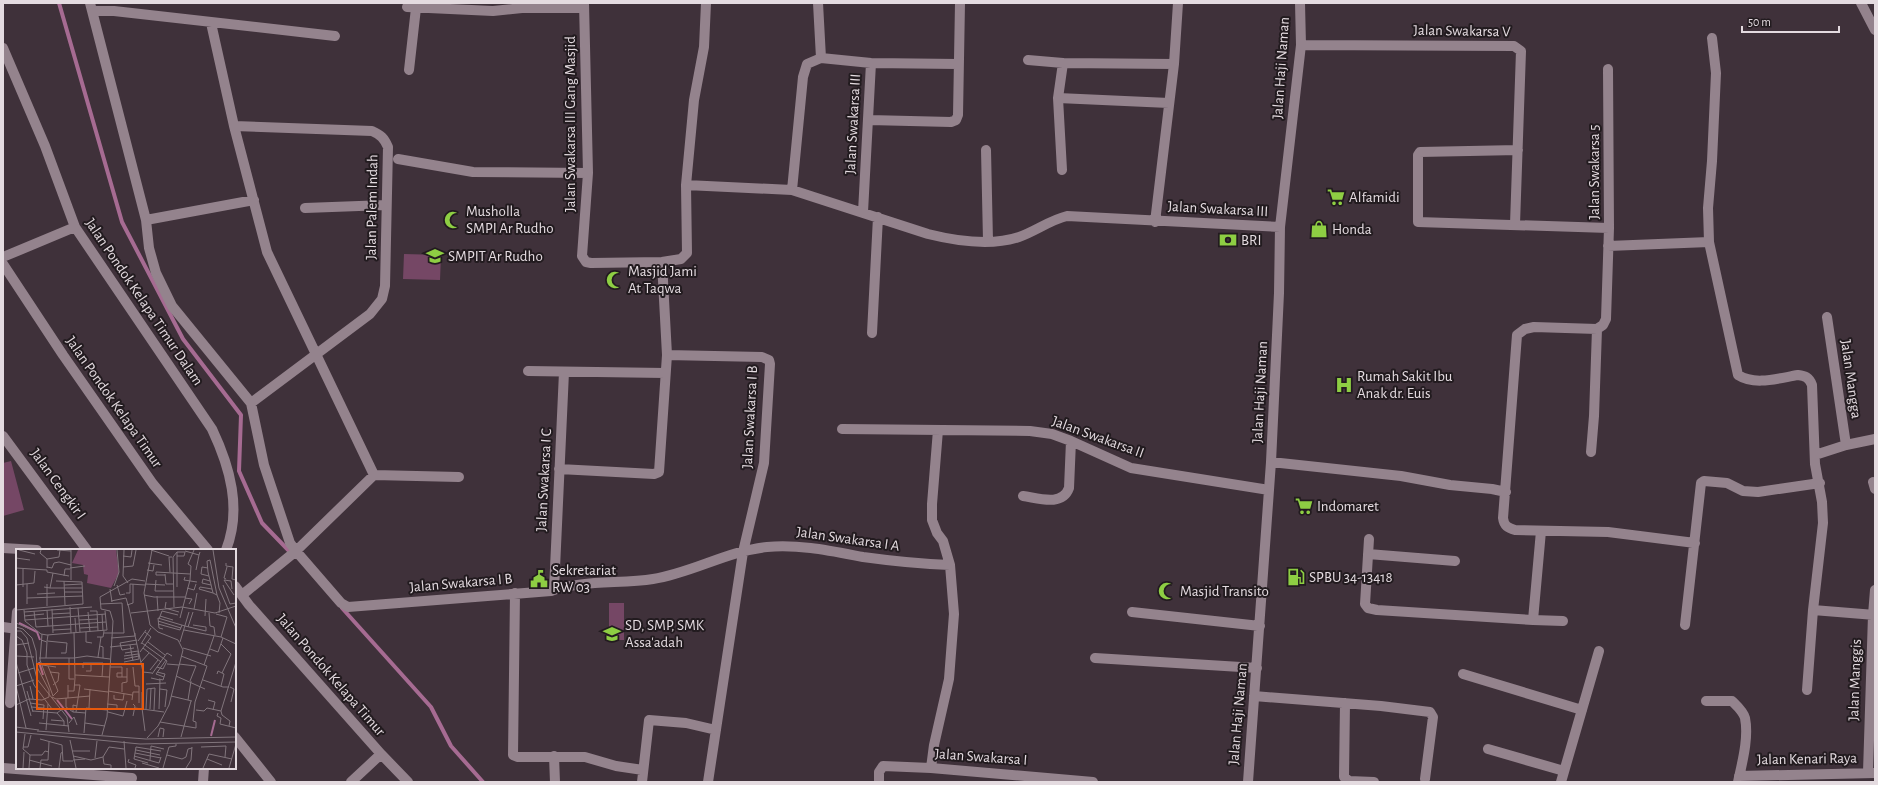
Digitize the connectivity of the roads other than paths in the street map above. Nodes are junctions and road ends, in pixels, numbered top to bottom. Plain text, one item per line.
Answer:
1 (706, 3) edge
2 (818, 3) edge
3 (960, 3) edge
4 (1178, 3) edge
5 (1300, 3) edge
6 (1861, 3) edge
7 (584, 6) edge
8 (91, 7) edge
9 (210, 23) junction
10 (1875, 30) edge
11 (335, 36) dead end
12 (1712, 38) dead end
13 (1301, 45) junction
14 (4, 52) edge
15 (821, 58) junction
16 (1028, 60) dead end
17 (871, 62) junction
18 (1063, 62) junction
19 (958, 64) junction
20 (1174, 64) junction
21 (1608, 69) dead end
22 (409, 70) dead end
23 (1058, 98) junction
24 (1169, 103) junction
25 (869, 120) junction
26 (234, 126) junction
27 (986, 150) dead end
28 (1518, 150) junction
29 (398, 159) dead end
30 (1062, 170) dead end
31 (588, 173) junction
32 (686, 185) junction
33 (792, 190) junction
34 (254, 200) junction
35 (386, 205) junction
36 (305, 208) dead end
37 (863, 212) junction
38 (878, 217) junction
39 (146, 220) junction
40 (1155, 222) junction
41 (1515, 224) junction
42 (75, 227) junction
43 (1280, 227) junction
44 (1609, 228) junction
45 (988, 241) junction
46 (1708, 242) junction
47 (1608, 246) junction
48 (3, 257) edge
49 (662, 262) junction
50 (3, 264) edge
51 (1827, 317) dead end
52 (1597, 328) junction
53 (872, 333) dead end
54 (317, 353) junction
55 (667, 356) junction
56 (528, 371) dead end
57 (564, 372) junction
58 (665, 373) junction
59 (251, 403) junction
60 (842, 429) dead end
61 (938, 430) junction
62 (3, 436) edge
63 (1875, 439) edge
64 (1071, 441) junction
65 (1846, 445) junction
66 (1591, 452) dead end
67 (1815, 455) junction
68 (1271, 462) junction
69 (559, 469) junction
70 (374, 475) junction
71 (459, 477) dead end
72 (1820, 483) junction
73 (1269, 490) junction
74 (1506, 492) junction
75 (1023, 496) dead end
76 (1541, 531) junction
77 (1369, 539) dead end
78 (1694, 543) junction
79 (3, 548) edge
80 (20, 549) edge
81 (86, 549) edge
82 (207, 549) edge
83 (226, 549) edge
84 (293, 549) junction
85 (743, 552) junction
86 (1368, 554) junction
87 (1455, 561) dead end
88 (950, 565) junction
89 (236, 587) edge
90 (554, 590) junction
91 (1875, 590) edge
92 (515, 594) junction
93 (242, 595) junction
94 (1813, 610) junction
95 (1132, 612) dead end
96 (1874, 615) edge
97 (1533, 620) junction
98 (1563, 621) dead end
99 (1685, 625) dead end
100 (1260, 626) junction
101 (3, 627) edge
102 (16, 629) edge
103 (1600, 651) dead end
104 (1095, 658) dead end
105 (1257, 668) junction
106 (1463, 674) dead end
107 (1807, 690) dead end
108 (1254, 696) junction
109 (1706, 700) dead end
110 (10, 703) edge
111 (1345, 703) junction
112 (1582, 710) junction
113 (716, 730) junction
114 (236, 738) edge
115 (1488, 749) dead end
116 (381, 754) junction
117 (554, 756) junction
118 (3, 768) edge
119 (931, 768) junction
120 (16, 769) edge
121 (19, 769) edge
122 (204, 769) edge
123 (643, 770) junction
124 (1564, 770) junction
125 (1866, 775) edge
126 (132, 776) edge
127 (1425, 779) dead end
128 (1738, 779) edge
129 (203, 782) edge
130 (271, 782) edge
131 (351, 782) edge
132 (408, 782) edge
133 (555, 782) edge
134 (642, 782) edge
135 (708, 782) edge
136 (878, 782) edge
137 (1093, 782) edge
138 (1248, 782) edge
139 (1374, 782) edge
140 (1561, 782) edge

1 - 32 street
2 - 15 street
3 - 19 street
4 - 20 street, Jalan Swakarsa III
5 - 13 street, Jalan Haji Naman
6 - 10 street
7 - 22 street
7 - 31 street, Jalan Swakarsa III Gang Masjid
8 - 9 street
8 - 39 street
9 - 11 street
9 - 26 street
12 - 46 street
13 - 28 street, Jalan Swakarsa V
13 - 43 street, Jalan Haji Naman
14 - 42 street, Jalan Pondok Kelapa Timur Dalam
15 - 17 street, Jalan Swakarsa III
15 - 33 street
16 - 18 street
17 - 19 street
17 - 25 street, Jalan Swakarsa III
18 - 20 street
18 - 23 street
19 - 25 street
20 - 24 street, Jalan Swakarsa III
21 - 44 street, Jalan Swakarsa 5
23 - 24 street
23 - 30 street
24 - 40 street, Jalan Swakarsa III
25 - 37 street, Jalan Swakarsa III
26 - 34 street
26 - 35 street, Jalan Palem Indah
27 - 45 street
28 - 41 street, Jalan Swakarsa V
28 - 41 street, Jalan Swakarsa 5
29 - 31 street, Jalan Palem Indah
31 - 49 street, Jalan Swakarsa III Gang Masjid
32 - 33 street, Jalan Swakarsa III
32 - 49 street
33 - 37 street, Jalan Swakarsa III
34 - 39 street
34 - 54 street
35 - 36 street
35 - 54 street, Jalan Palem Indah
37 - 38 street, Jalan Swakarsa III
38 - 45 street, Jalan Swakarsa III
38 - 53 street
39 - 59 street
40 - 43 street, Jalan Swakarsa III
40 - 45 street, Jalan Swakarsa III
41 - 44 street, Jalan Swakarsa 5
42 - 48 street
42 - 83 street, Jalan Pondok Kelapa Timur Dalam
43 - 68 street, Jalan Haji Naman
44 - 47 street
46 - 47 street
46 - 67 street
47 - 52 street
49 - 55 street
50 - 82 street, Jalan Pondok Kelapa Timur
51 - 65 street, Jalan Mangga
52 - 66 street
52 - 74 street
54 - 59 street
54 - 70 street
55 - 58 street
55 - 85 street, Jalan Swakarsa I B
56 - 57 street
57 - 58 street
57 - 69 street, Jalan Swakarsa I C
58 - 69 street
59 - 84 street
60 - 61 street, Jalan Swakarsa II
61 - 64 street, Jalan Swakarsa II
61 - 88 street
62 - 81 street, Jalan Cengkir I
63 - 65 street
64 - 73 street, Jalan Swakarsa II
64 - 75 street
65 - 67 street
67 - 72 street
68 - 73 street, Jalan Haji Naman
68 - 74 street
69 - 90 street, Jalan Swakarsa I C
70 - 71 street
70 - 84 street
72 - 78 street
72 - 94 street
73 - 100 street, Jalan Haji Naman
74 - 76 street
76 - 78 street
76 - 97 street
77 - 86 street
78 - 99 street
79 - 80 street
84 - 92 street, Jalan Swakarsa I B
84 - 93 street
85 - 88 street, Jalan Swakarsa I A
85 - 90 street, Jalan Swakarsa I B
85 - 113 street, Jalan Swakarsa I B
86 - 87 street
86 - 97 street
88 - 119 street
89 - 93 street, Jalan Pondok Kelapa Timur
90 - 92 street, Jalan Swakarsa I B
91 - 96 street, Jalan Manggis
92 - 117 street
93 - 116 street, Jalan Pondok Kelapa Timur
94 - 96 street
94 - 107 street
95 - 100 street
96 - 125 street, Jalan Manggis
97 - 98 street
100 - 105 street, Jalan Haji Naman
101 - 102 street
102 - 110 street
103 - 112 street
104 - 105 street
105 - 108 street, Jalan Haji Naman
106 - 112 street
108 - 111 street
108 - 138 street, Jalan Haji Naman
109 - 128 street
111 - 127 street
111 - 139 street
112 - 124 street
113 - 123 street
113 - 135 street, Jalan Swakarsa I B
114 - 130 street
115 - 124 street
116 - 131 street
116 - 132 street, Jalan Pondok Kelapa Timur
117 - 123 street
117 - 133 street
118 - 120 street
119 - 136 street, Jalan Swakarsa I
119 - 137 street, Jalan Swakarsa I
121 - 126 street
122 - 129 street
123 - 134 street
124 - 140 street
125 - 128 street, Jalan Kenari Raya

